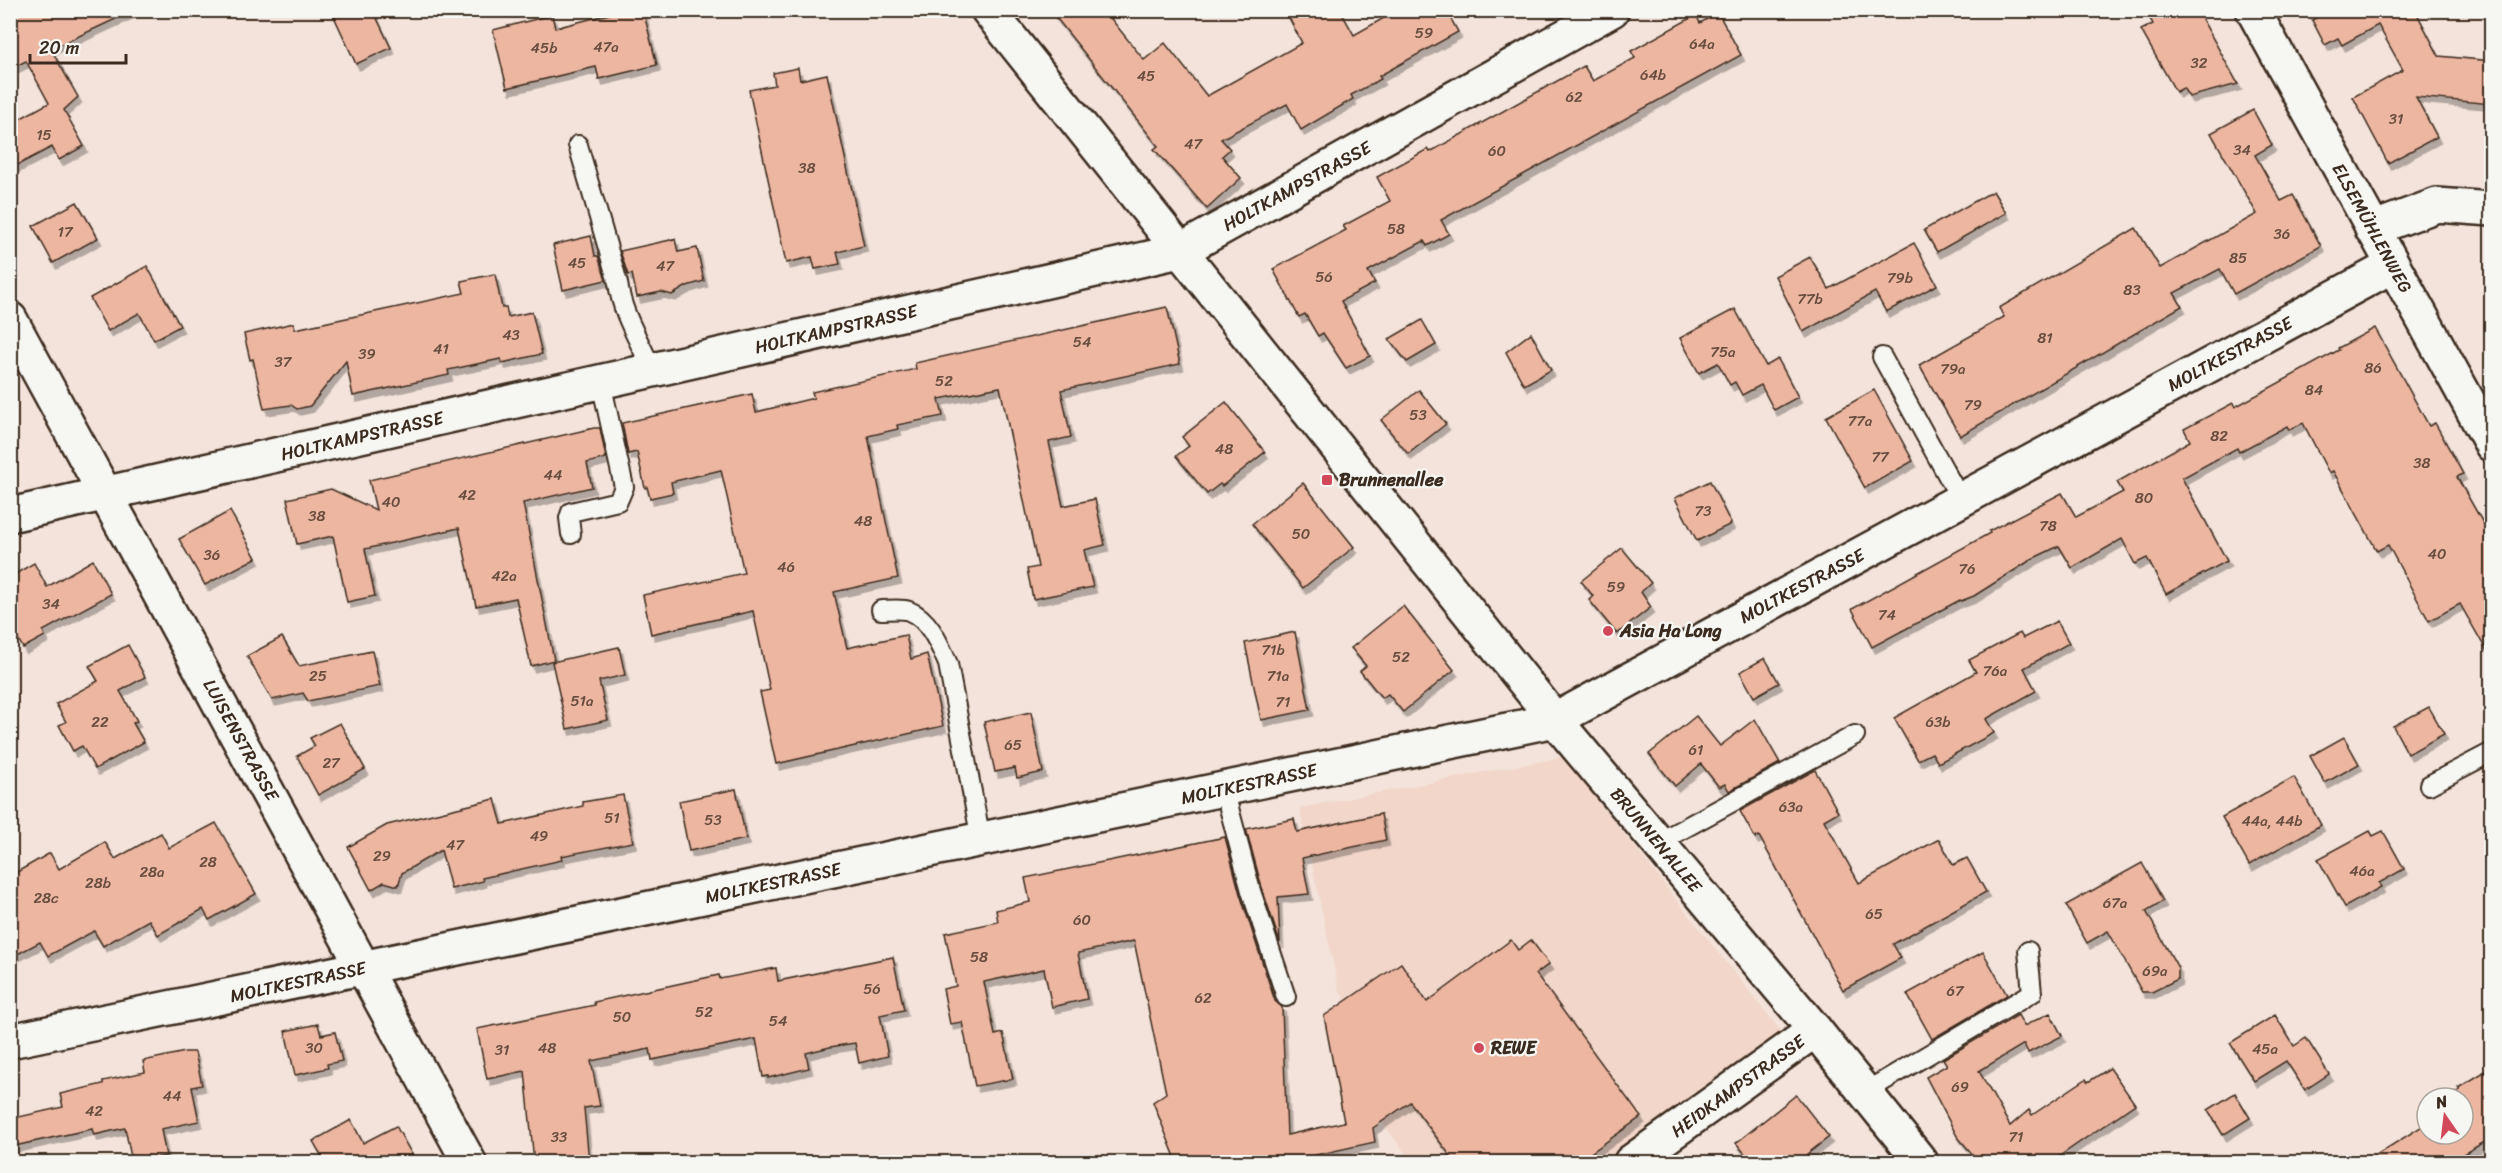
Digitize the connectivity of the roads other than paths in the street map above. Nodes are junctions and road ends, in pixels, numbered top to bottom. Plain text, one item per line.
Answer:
1 (988, 10) edge
2 (2253, 10) edge
3 (1611, 11) edge
4 (578, 145) dead end
5 (2492, 209) edge
6 (2372, 229) junction
7 (1180, 251) junction
8 (2392, 266) junction
9 (10, 319) edge
10 (1882, 357) dead end
11 (652, 370) junction
12 (601, 382) junction
13 (2492, 445) edge
14 (106, 494) junction
15 (1961, 500) junction
16 (10, 515) edge
17 (571, 534) dead end
18 (881, 610) dead end
19 (1555, 720) junction
20 (1854, 735) dead end
21 (2492, 752) edge
22 (2429, 785) dead end
23 (1224, 789) junction
24 (981, 840) junction
25 (1659, 842) junction
26 (2028, 951) dead end
27 (365, 969) junction
28 (1286, 997) dead end
29 (1815, 1030) junction
30 (10, 1041) edge
31 (1865, 1092) junction
32 (469, 1162) edge
33 (1631, 1162) edge
34 (1921, 1162) edge

1 - 7 street, BRUNNENALLEE
2 - 6 street, ELSEMÜHLENWEG
3 - 7 street, HOLTKAMPSTRASSE
4 - 11 lane
5 - 6 street
6 - 8 street, ELSEMÜHLENWEG
7 - 11 street, HOLTKAMPSTRASSE
7 - 19 street, BRUNNENALLEE
8 - 13 street, ELSEMÜHLENWEG
8 - 15 street, MOLTKESTRASSE
9 - 14 street, LUISENSTRASSE
10 - 15 lane
11 - 12 street, HOLTKAMPSTRASSE
12 - 14 street, HOLTKAMPSTRASSE
12 - 17 lane
14 - 16 street, HOLTKAMPSTRASSE
14 - 27 street, LUISENSTRASSE
15 - 19 street, MOLTKESTRASSE
18 - 24 lane
19 - 23 street, MOLTKESTRASSE
19 - 25 street, BRUNNENALLEE
20 - 25 lane
21 - 22 lane
23 - 24 street, MOLTKESTRASSE
23 - 28 lane
24 - 27 street, MOLTKESTRASSE
25 - 29 street, BRUNNENALLEE
26 - 31 lane
27 - 30 street, MOLTKESTRASSE
27 - 32 street, LUISENSTRASSE
29 - 31 street, BRUNNENALLEE
29 - 33 street, HEIDKAMPSTRASSE
31 - 34 street, BRUNNENALLEE

